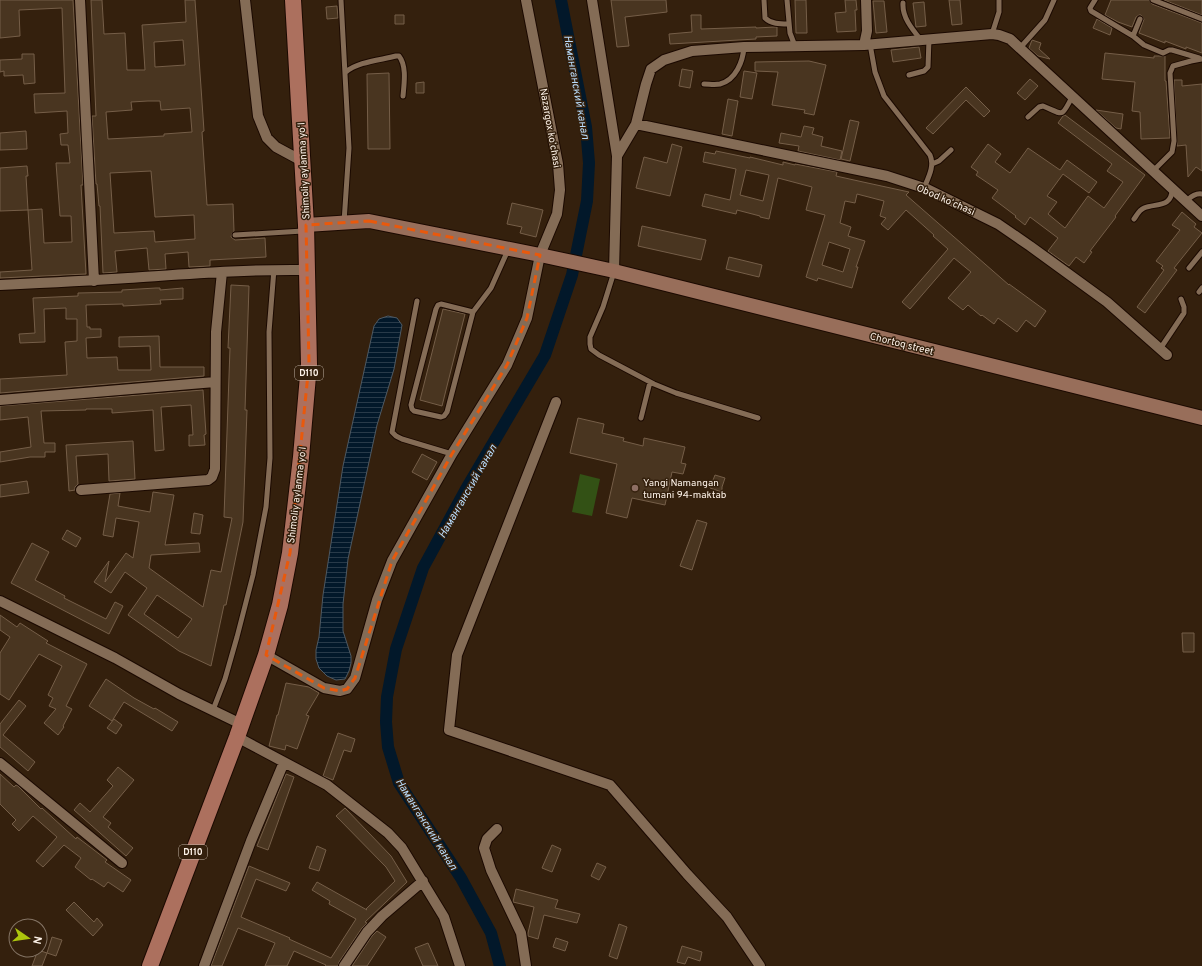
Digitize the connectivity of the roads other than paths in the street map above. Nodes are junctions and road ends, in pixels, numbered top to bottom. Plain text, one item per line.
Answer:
1 (80, 0) edge
2 (245, 0) edge
3 (293, 0) edge
4 (341, 0) edge
5 (526, 0) edge
6 (592, 0) edge
7 (764, 0) edge
8 (786, 0) edge
9 (866, 0) edge
10 (999, 0) edge
11 (1054, 0) edge
12 (1094, 0) edge
13 (1153, 0) edge
14 (903, 3) dead end
15 (1202, 18) edge
16 (1140, 19) dead end
17 (788, 24) junction
18 (992, 34) junction
19 (1133, 36) junction
20 (925, 40) junction
21 (867, 45) junction
22 (795, 46) junction
23 (744, 47) junction
24 (1019, 49) junction
25 (1202, 59) edge
26 (346, 72) junction
27 (909, 75) dead end
28 (704, 84) dead end
29 (403, 96) dead end
30 (1072, 97) junction
31 (1028, 116) dead end
32 (636, 124) junction
33 (951, 150) dead end
34 (617, 156) junction
35 (302, 161) junction
36 (932, 164) junction
37 (1153, 171) junction
38 (924, 188) junction
39 (1172, 189) junction
40 (1202, 194) edge
41 (1186, 201) junction
42 (1202, 216) edge
43 (1134, 219) dead end
44 (344, 222) junction
45 (306, 228) junction
46 (235, 235) dead end
47 (508, 249) junction
48 (1202, 252) edge
49 (543, 256) junction
50 (1190, 268) dead end
51 (274, 269) junction
52 (307, 270) junction
53 (608, 270) junction
54 (222, 272) junction
55 (94, 281) junction
56 (0, 285) edge
57 (1181, 299) dead end
58 (417, 301) dead end
59 (473, 312) junction
60 (1163, 352) joint
61 (215, 382) junction
62 (650, 382) junction
63 (0, 400) edge
64 (556, 402) dead end
65 (641, 418) dead end
66 (758, 418) dead end
67 (1202, 418) edge
68 (452, 454) junction
69 (81, 490) dead end
70 (0, 601) edge
71 (266, 655) junction
72 (213, 710) junction
73 (239, 731) junction
74 (284, 762) junction
75 (0, 763) edge
76 (497, 829) dead end
77 (122, 863) dead end
78 (423, 881) junction
79 (150, 966) edge
80 (204, 966) edge
81 (344, 966) edge
82 (460, 966) edge
83 (526, 966) edge
84 (760, 966) edge

1 - 55 street
2 - 35 street
3 - 35 main road, Shimoliy aylanma yoʻl / D110
4 - 26 lane
5 - 49 street, Nazargox koʻchasi
6 - 34 street
7 - 17 lane
8 - 17 lane
9 - 21 street
10 - 18 lane
11 - 24 lane
12 - 19 lane
13 - 15 lane
14 - 20 lane
16 - 19 lane
17 - 22 lane
18 - 20 street
18 - 24 street
19 - 25 lane
20 - 21 street
20 - 27 lane
21 - 22 street
21 - 36 lane
22 - 23 street
23 - 28 lane
23 - 32 street
24 - 30 street
25 - 37 lane
26 - 29 lane
26 - 44 lane
30 - 31 lane
30 - 37 street
32 - 34 street
32 - 38 street, Obod koʻchasi
33 - 36 lane
34 - 53 street
35 - 45 main road, Shimoliy aylanma yoʻl / D110
36 - 38 lane
37 - 39 street
38 - 60 street, Obod koʻchasi
39 - 41 street
39 - 43 lane
40 - 41 lane
41 - 42 street
44 - 45 main road, Chortoq street
44 - 47 main road, Chortoq street
45 - 46 lane
45 - 52 main road, Shimoliy aylanma yoʻl / D110
47 - 49 main road, Chortoq street
47 - 59 lane
48 - 50 lane
49 - 53 main road, Chortoq street
49 - 68 street, Nazargox koʻchasi
51 - 52 street
51 - 54 street
51 - 72 lane
52 - 71 main road, Shimoliy aylanma yoʻl / D110
53 - 62 lane
53 - 67 main road, Chortoq street
54 - 55 street
54 - 61 street
55 - 56 street
57 - 60 lane
58 - 68 lane
59 - 59 lane
61 - 63 street
61 - 69 street
62 - 65 lane
62 - 66 lane
64 - 84 street
68 - 71 street, Nazargox koʻchasi
70 - 72 street
71 - 73 main road, Shimoliy aylanma yoʻl / D110
72 - 73 street
73 - 74 street
73 - 79 main road, Shimoliy aylanma yoʻl / D110
74 - 78 street
74 - 80 street
75 - 77 street
76 - 83 street
78 - 81 street
78 - 82 street

